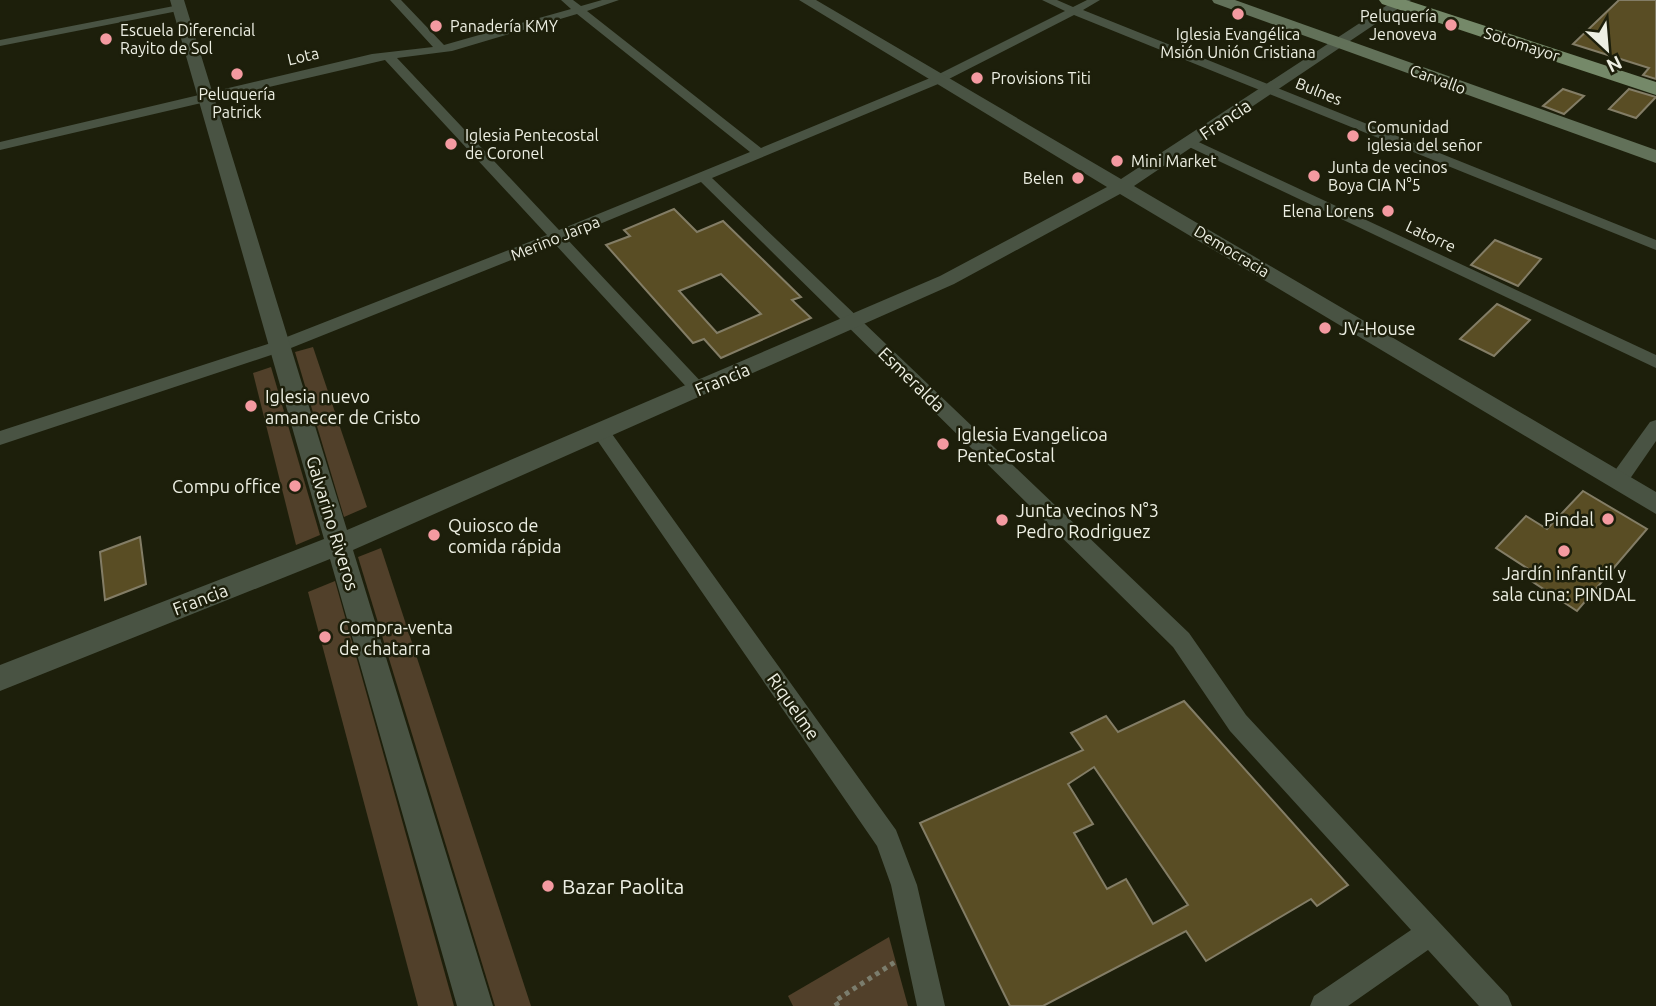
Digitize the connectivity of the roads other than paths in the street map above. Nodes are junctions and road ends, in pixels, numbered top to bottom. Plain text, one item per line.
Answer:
1 (395, 0) edge
2 (566, 0) edge
3 (614, 0) edge
4 (806, 0) edge
5 (1047, 0) edge
6 (1096, 0) edge
7 (1220, 0) edge
8 (1397, 1) edge
9 (178, 4) edge
10 (579, 10) junction
11 (1073, 11) junction
12 (0, 43) edge
13 (1339, 43) junction
14 (442, 50) junction
15 (387, 55) junction
16 (939, 79) junction
17 (1269, 89) junction
18 (1656, 89) edge
19 (206, 98) junction
20 (1190, 142) junction
21 (0, 146) edge
22 (761, 154) junction
23 (1656, 157) edge
24 (704, 178) junction
25 (1122, 186) junction
26 (558, 237) junction
27 (1656, 245) edge
28 (853, 322) junction
29 (281, 346) junction
30 (1656, 362) edge
31 (698, 389) junction
32 (1656, 427) edge
33 (601, 432) junction
34 (0, 439) edge
35 (1618, 481) junction
36 (1656, 504) edge
37 (340, 544) junction
38 (0, 678) edge
39 (1431, 932) junction
40 (475, 1006) edge
41 (931, 1006) edge
42 (1324, 1006) edge
43 (1498, 1006) edge

1 - 14 street
2 - 10 street
3 - 10 street, Lota
4 - 16 street, Democracia
5 - 11 street, Bulnes
6 - 11 street, Merino Jarpa
7 - 13 main road, Carvallo
8 - 13 street, Francia
8 - 18 main road, Sotomayor
9 - 12 street
9 - 19 street, Galvarino Riveros
10 - 14 street, Lota
10 - 22 street
11 - 16 street, Merino Jarpa
11 - 17 street, Bulnes
13 - 17 street, Francia
13 - 23 main road, Carvallo
14 - 15 street, Lota
15 - 19 street, Lota
15 - 26 street
16 - 22 street, Merino Jarpa
16 - 25 street, Democracia
17 - 20 street, Francia
17 - 27 street, Bulnes
19 - 21 street, Lota
19 - 29 street, Galvarino Riveros
20 - 25 street, Francia
20 - 30 street, Latorre
22 - 24 street, Merino Jarpa
24 - 26 street, Merino Jarpa
24 - 28 street, Esmeralda
25 - 28 street, Francia
25 - 35 street, Democracia
26 - 29 street, Merino Jarpa
26 - 31 street
28 - 31 street, Francia
28 - 39 street, Esmeralda
29 - 34 street, Merino Jarpa
29 - 37 street, Galvarino Riveros
31 - 33 street, Francia
32 - 35 street
33 - 37 street, Francia
33 - 41 street, Riquelme
35 - 36 street, Democracia
37 - 38 street, Francia
37 - 40 street, Galvarino Riveros
39 - 42 street
39 - 43 street, Esmeralda

